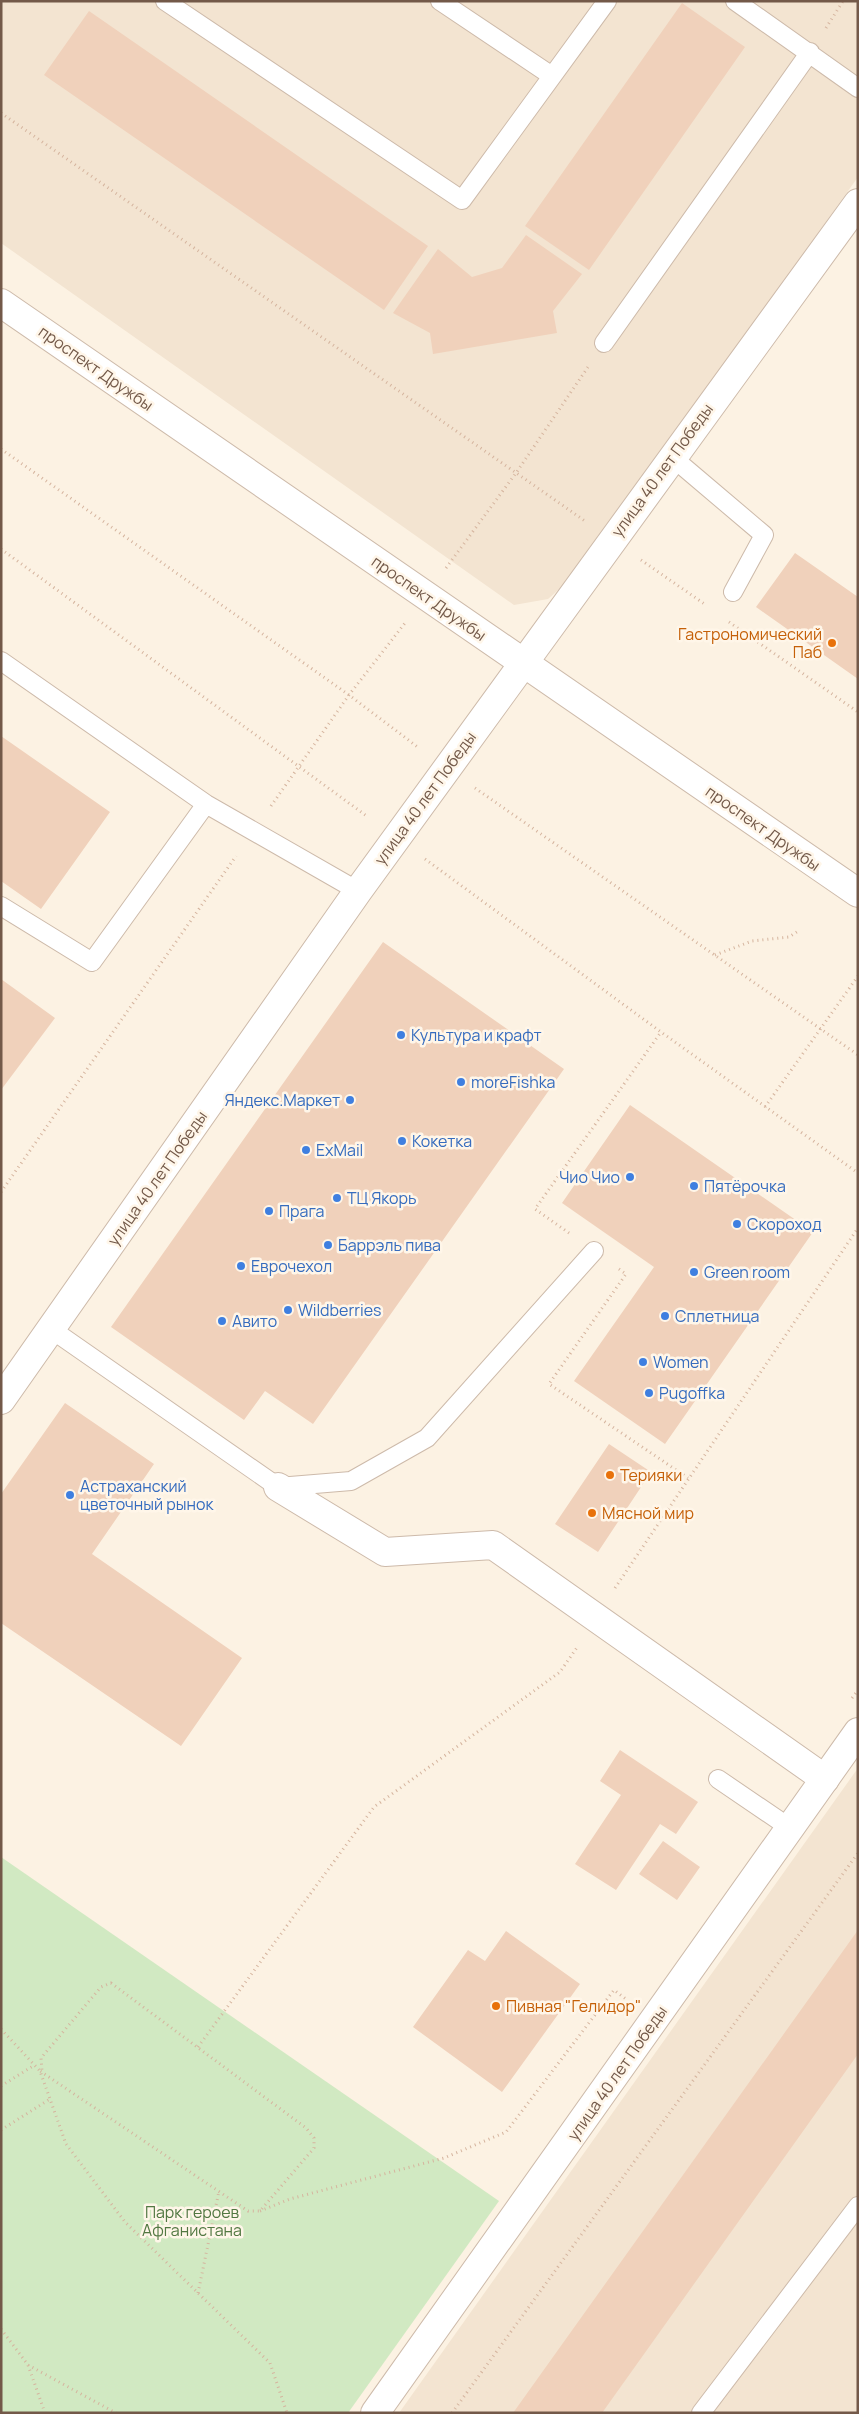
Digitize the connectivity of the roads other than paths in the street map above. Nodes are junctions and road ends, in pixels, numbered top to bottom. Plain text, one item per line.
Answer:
1 (166, 1) edge
2 (440, 1) edge
3 (607, 1) edge
4 (736, 1) edge
5 (810, 52) junction
6 (552, 76) junction
7 (858, 88) edge
8 (858, 203) edge
9 (1, 303) edge
10 (604, 343) road end
11 (672, 458) junction
12 (733, 592) dead end
13 (1, 661) edge
14 (522, 662) junction
15 (206, 804) junction
16 (358, 891) junction
17 (858, 893) edge
18 (1, 906) edge
19 (594, 1251) dead end
20 (51, 1329) junction
21 (1, 1400) edge
22 (278, 1487) junction
23 (858, 1732) edge
24 (718, 1779) dead end
25 (825, 1779) junction
26 (790, 1828) junction
27 (858, 2206) edge
28 (375, 2413) edge
29 (701, 2413) edge

1 - 6 lane
2 - 6 lane
3 - 6 lane
4 - 5 lane
5 - 7 lane
5 - 10 lane
8 - 11 street, улица 40 лет Победы
9 - 14 street, проспект Дружбы
11 - 12 lane
11 - 14 street, улица 40 лет Победы
13 - 15 lane
14 - 16 street, улица 40 лет Победы
14 - 17 street, проспект Дружбы
15 - 16 lane
15 - 18 lane
16 - 20 street, улица 40 лет Победы
19 - 22 lane
20 - 21 street, улица 40 лет Победы
20 - 22 lane
22 - 25 street
23 - 25 street, улица 40 лет Победы
24 - 26 lane
25 - 26 street, улица 40 лет Победы
26 - 28 street, улица 40 лет Победы
27 - 29 lane

